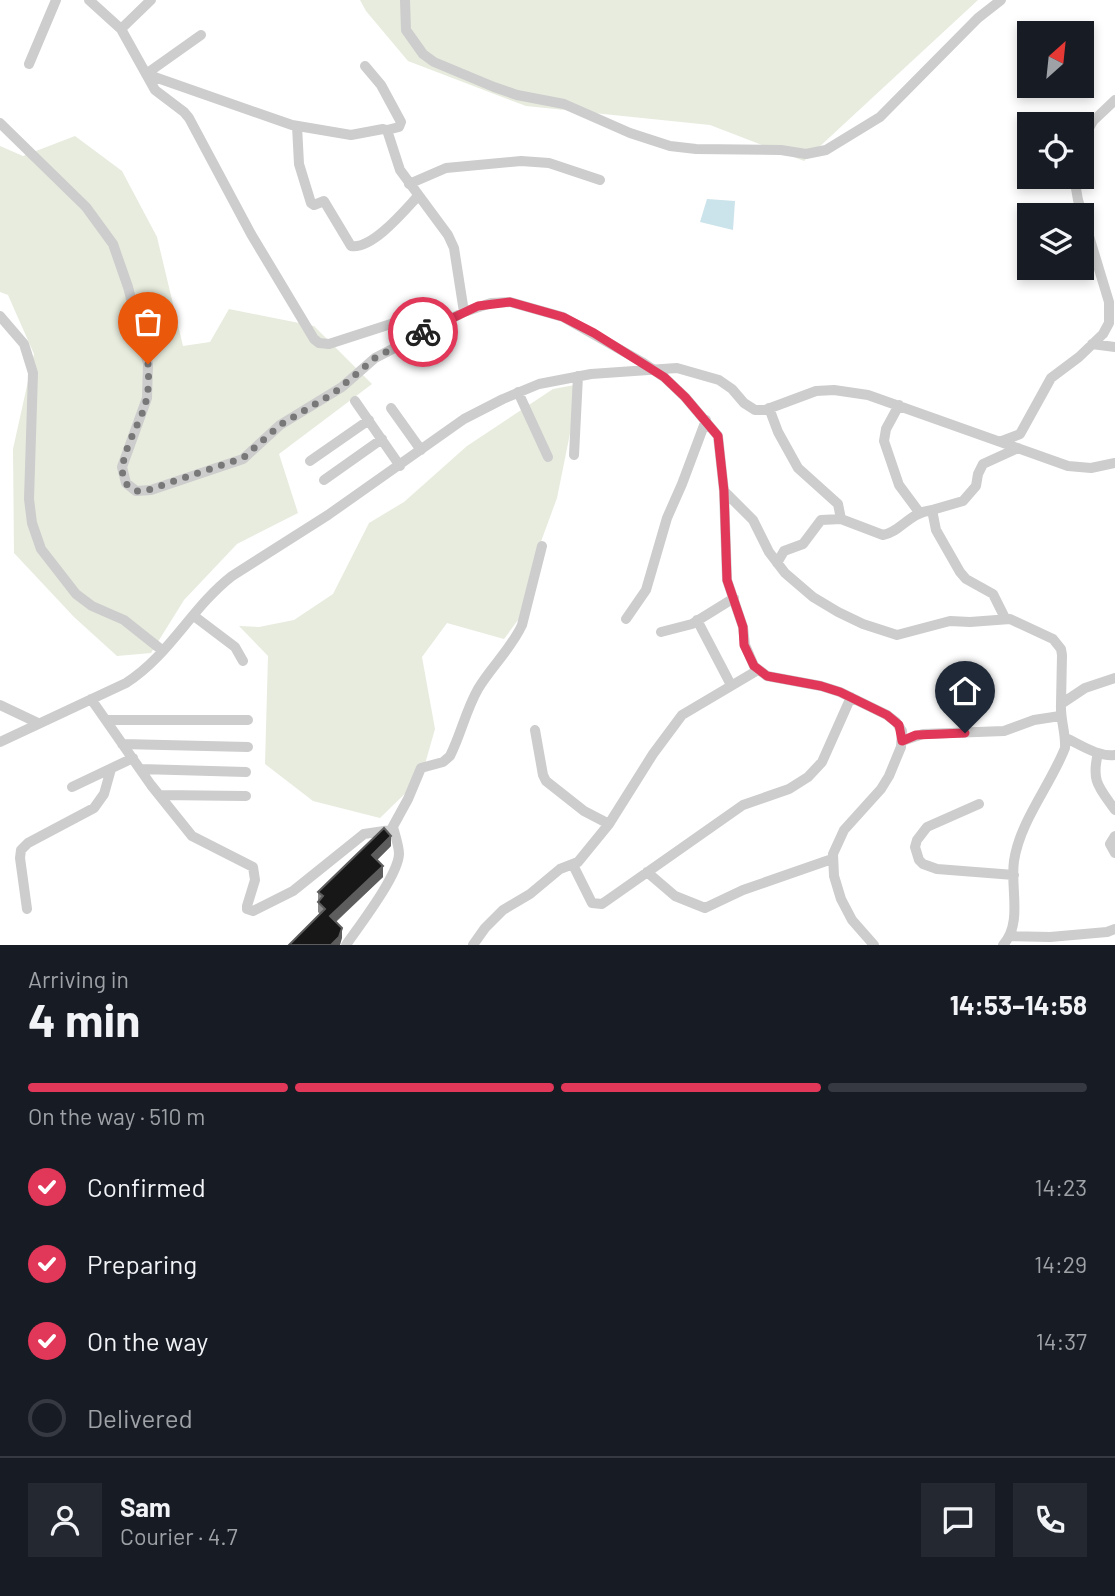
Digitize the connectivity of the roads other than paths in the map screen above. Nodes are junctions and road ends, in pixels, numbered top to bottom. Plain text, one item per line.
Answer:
1 (56, 0) edge
2 (89, 0) edge
3 (151, 0) edge
4 (405, 0) edge
5 (1001, 0) edge
6 (121, 29) junction
7 (201, 35) dead end
8 (29, 64) dead end
9 (365, 66) dead end
10 (146, 74) junction
11 (1115, 100) edge
12 (1094, 120) edge
13 (0, 123) edge
14 (297, 126) junction
15 (387, 130) junction
16 (600, 180) dead end
17 (409, 184) junction
18 (1076, 189) edge
19 (418, 196) junction
20 (464, 312) junction
21 (0, 316) edge
22 (427, 330) junction
23 (1092, 344) junction
24 (1115, 346) edge
25 (654, 370) junction
26 (578, 376) junction
27 (518, 392) junction
28 (355, 401) dead end
29 (899, 405) junction
30 (391, 408) dead end
31 (769, 408) junction
32 (369, 420) junction
33 (706, 420) junction
34 (382, 439) junction
35 (1002, 442) junction
36 (1018, 448) junction
37 (421, 450) junction
38 (573, 455) dead end
39 (548, 457) dead end
40 (310, 461) dead end
41 (1115, 463) edge
42 (400, 466) junction
43 (324, 480) dead end
44 (724, 491) junction
45 (932, 510) junction
46 (919, 512) junction
47 (841, 519) junction
48 (541, 546) dead end
49 (777, 563) junction
50 (734, 597) junction
51 (194, 615) junction
52 (1005, 618) junction
53 (626, 619) dead end
54 (697, 620) junction
55 (662, 632) dead end
56 (163, 651) junction
57 (243, 661) dead end
58 (758, 670) junction
59 (1115, 678) edge
60 (731, 685) junction
61 (851, 698) junction
62 (91, 699) junction
63 (1061, 704) junction
64 (0, 705) edge
65 (1060, 716) junction
66 (106, 720) junction
67 (248, 720) dead end
68 (37, 723) junction
69 (535, 730) dead end
70 (1066, 738) junction
71 (902, 741) junction
72 (0, 742) edge
73 (122, 744) junction
74 (248, 747) dead end
75 (1098, 753) junction
76 (1115, 755) edge
77 (133, 758) junction
78 (111, 769) junction
79 (140, 769) junction
80 (246, 772) dead end
81 (72, 787) dead end
82 (160, 795) junction
83 (246, 796) dead end
84 (979, 804) dead end
85 (1115, 810) edge
86 (609, 824) junction
87 (393, 827) junction
88 (1115, 836) edge
89 (1115, 853) edge
90 (832, 859) junction
91 (573, 865) junction
92 (647, 872) junction
93 (1014, 875) junction
94 (27, 909) dead end
95 (1115, 929) edge
96 (1011, 936) junction
97 (346, 945) edge
98 (473, 945) edge
99 (874, 945) edge
100 (1003, 945) edge

1 - 8 street
2 - 6 street
3 - 6 street
4 - 5 street
6 - 10 street
7 - 10 street
9 - 15 street
10 - 14 street
10 - 22 street
11 - 12 street
13 - 22 street
14 - 15 street
14 - 19 street
15 - 17 street
16 - 17 street
17 - 19 street
18 - 23 street
19 - 20 street
20 - 22 street
20 - 25 street
21 - 56 street
23 - 24 street
23 - 35 street
25 - 26 street
25 - 31 street
25 - 33 street
26 - 27 street
26 - 38 street
27 - 37 street
27 - 39 street
28 - 32 street
29 - 31 street
29 - 35 street
29 - 46 street
30 - 37 street
31 - 47 street
32 - 34 street
32 - 40 street
33 - 44 street
33 - 53 street
34 - 42 street
34 - 43 street
35 - 36 street
36 - 41 street
36 - 45 street
37 - 42 street
42 - 51 street
44 - 49 street
44 - 50 street
45 - 46 street
45 - 52 street
46 - 47 street
47 - 49 street
48 - 87 street
49 - 52 street
50 - 54 street
50 - 58 street
51 - 56 street
51 - 57 street
52 - 63 street
54 - 55 street
54 - 60 street
56 - 62 street
58 - 60 street
58 - 61 street
59 - 63 street
60 - 86 street
61 - 71 street
61 - 92 street
62 - 66 street
62 - 68 street
63 - 65 street
64 - 68 street
65 - 70 street
65 - 71 street
66 - 67 street
66 - 73 street
68 - 72 street
69 - 86 street
70 - 75 street
70 - 93 street
71 - 90 street
73 - 74 street
73 - 77 street
75 - 76 street
75 - 85 street
77 - 78 street
77 - 79 street
78 - 81 street
78 - 94 street
79 - 80 street
79 - 82 street
82 - 83 street
82 - 87 street
84 - 93 street
86 - 91 street
87 - 97 street
88 - 89 street
90 - 92 street
90 - 99 street
91 - 92 street
91 - 98 street
93 - 96 street
95 - 96 street
96 - 100 street

